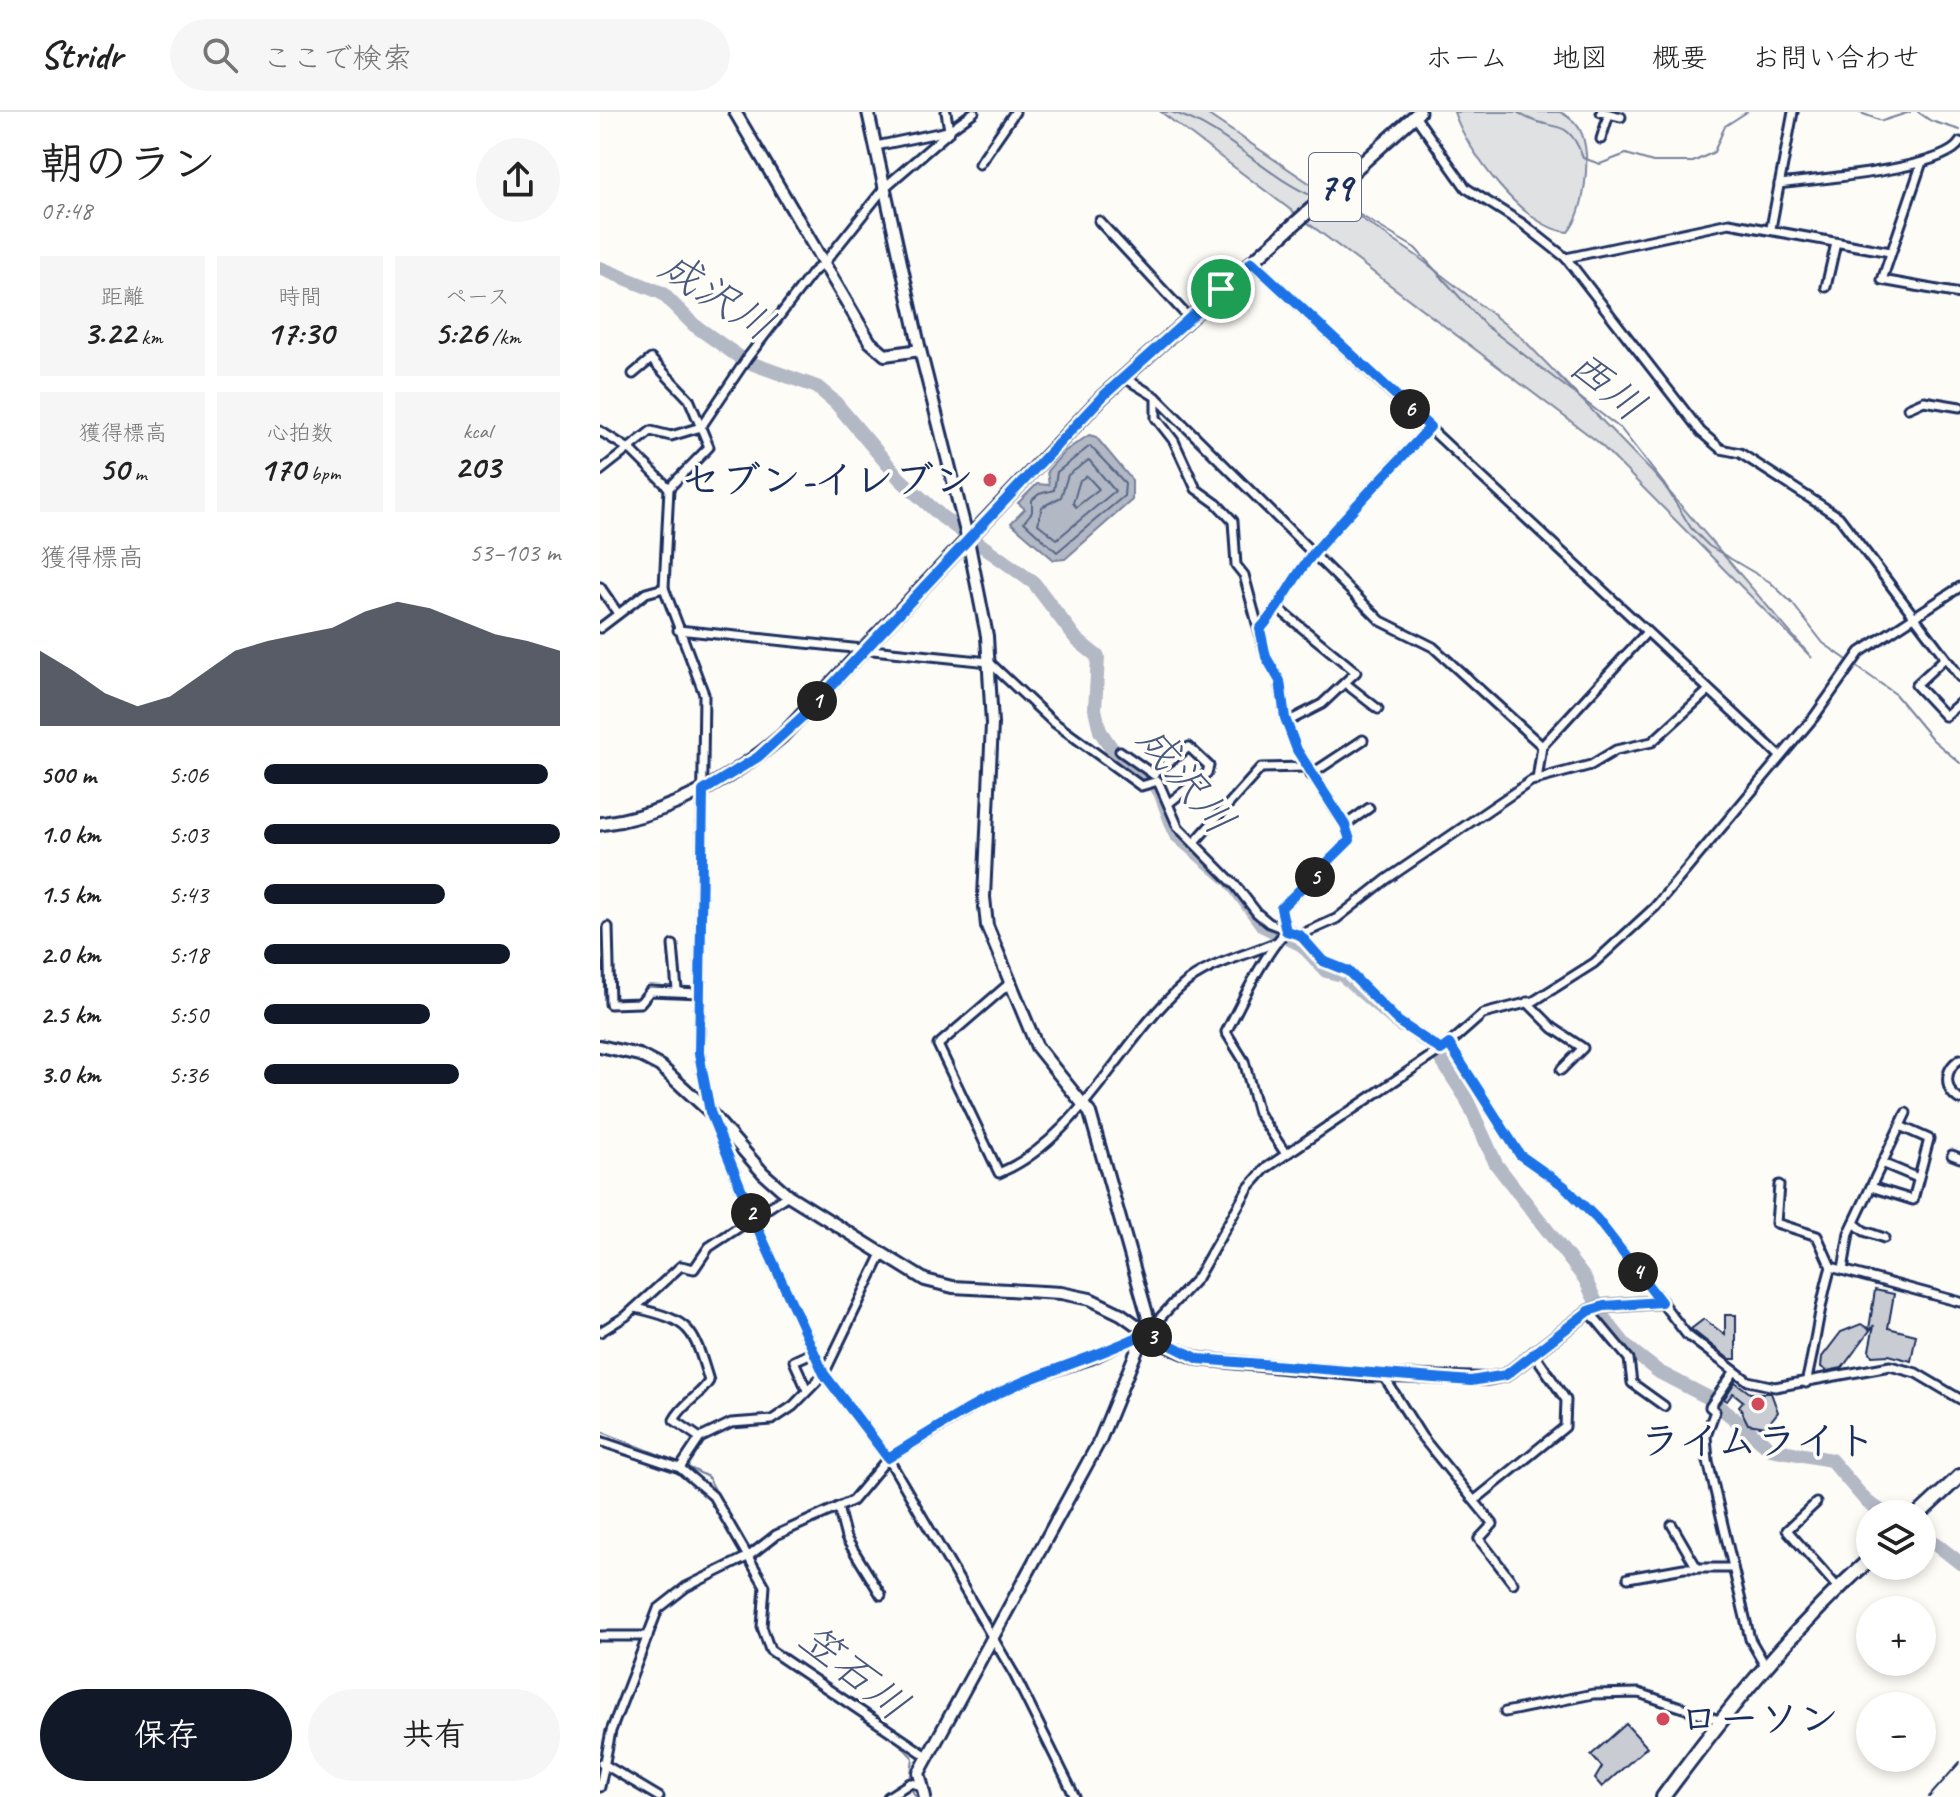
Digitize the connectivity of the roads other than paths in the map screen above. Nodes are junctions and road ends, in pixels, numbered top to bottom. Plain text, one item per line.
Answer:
1 (735, 112) edge
2 (868, 112) edge
3 (946, 112) edge
4 (974, 112) edge
5 (1015, 112) edge
6 (1793, 112) edge
7 (1605, 113) edge
8 (1417, 114) edge
9 (1621, 117) dead end
10 (950, 130) junction
11 (1601, 139) dead end
12 (1960, 142) edge
13 (876, 146) junction
14 (979, 164) dead end
15 (1921, 165) junction
16 (1779, 184) junction
17 (885, 187) junction
18 (1099, 221) dead end
19 (1771, 228) junction
20 (1836, 243) junction
21 (1890, 252) junction
22 (1566, 258) junction
23 (825, 262) junction
24 (1252, 262) junction
25 (1826, 287) dead end
26 (1960, 294) edge
27 (1189, 318) junction
28 (920, 350) junction
29 (633, 374) dead end
30 (1123, 377) junction
31 (1156, 397) junction
32 (1960, 407) edge
33 (1908, 408) dead end
34 (701, 427) junction
35 (1430, 427) junction
36 (600, 431) edge
37 (628, 449) junction
38 (600, 471) edge
39 (669, 488) junction
40 (969, 534) junction
41 (1313, 553) junction
42 (600, 587) edge
43 (1960, 587) edge
44 (664, 588) junction
45 (1279, 609) junction
46 (617, 612) junction
47 (1913, 618) junction
48 (600, 628) edge
49 (1260, 629) junction
50 (678, 630) junction
51 (1646, 633) junction
52 (867, 649) junction
53 (1945, 658) junction
54 (989, 662) junction
55 (1960, 677) edge
56 (1345, 683) junction
57 (1709, 690) junction
58 (1960, 703) edge
59 (1378, 709) dead end
60 (1287, 722) junction
61 (1363, 740) dead end
62 (1542, 746) junction
63 (1120, 751) dead end
64 (1780, 756) junction
65 (1306, 767) junction
66 (1310, 775) junction
67 (1155, 779) junction
68 (1537, 780) junction
69 (703, 791) junction
70 (1169, 803) junction
71 (1369, 808) dead end
72 (600, 824) edge
73 (1345, 825) junction
74 (1194, 843) junction
75 (608, 927) dead end
76 (1285, 933) junction
77 (1300, 935) junction
78 (1277, 942) junction
79 (673, 945) dead end
80 (604, 959) edge
81 (1010, 983) junction
82 (677, 990) junction
83 (700, 993) junction
84 (1527, 1002) junction
85 (1449, 1044) junction
86 (600, 1046) edge
87 (1439, 1051) junction
88 (1960, 1059) edge
89 (1561, 1070) dead end
90 (1960, 1100) edge
91 (1083, 1103) junction
92 (710, 1112) junction
93 (1906, 1113) dead end
94 (1900, 1126) junction
95 (1286, 1154) junction
96 (1882, 1163) junction
97 (1918, 1178) junction
98 (1779, 1185) dead end
99 (1871, 1187) junction
100 (788, 1195) junction
101 (753, 1218) junction
102 (1854, 1223) junction
103 (1884, 1238) dead end
104 (882, 1254) junction
105 (1831, 1267) junction
106 (1843, 1270) junction
107 (1661, 1302) junction
108 (1960, 1302) edge
109 (636, 1308) junction
110 (1596, 1309) junction
111 (600, 1332) edge
112 (1146, 1333) junction
113 (814, 1352) junction
114 (1533, 1352) junction
115 (1734, 1372) junction
116 (824, 1374) junction
117 (1382, 1374) junction
118 (1806, 1383) junction
119 (807, 1390) junction
120 (1960, 1399) edge
121 (1664, 1406) dead end
122 (700, 1438) junction
123 (600, 1441) edge
124 (888, 1458) junction
125 (680, 1468) junction
126 (1960, 1476) edge
127 (1475, 1500) junction
128 (1934, 1500) edge
129 (1816, 1503) dead end
130 (838, 1507) junction
131 (1672, 1525) dead end
132 (749, 1556) junction
133 (1697, 1568) junction
134 (1733, 1568) junction
135 (1856, 1572) edge
136 (1628, 1578) dead end
137 (1513, 1583) dead end
138 (1838, 1588) junction
139 (881, 1595) dead end
140 (600, 1636) edge
141 (648, 1636) junction
142 (993, 1638) junction
143 (1766, 1667) junction
144 (1505, 1712) dead end
145 (1719, 1720) junction
146 (927, 1756) junction
147 (602, 1763) edge
148 (919, 1785) junction
149 (600, 1787) edge
150 (659, 1797) edge
151 (888, 1797) edge
152 (925, 1797) edge
153 (1075, 1797) edge
154 (1663, 1797) edge

1 - 23 main road
2 - 13 main road
3 - 10 street
4 - 10 street
5 - 14 street
6 - 16 street
7 - 9 street
7 - 11 street
8 - 22 street
8 - 24 main road, 79
10 - 13 street
10 - 17 street
12 - 15 street
13 - 17 main road
15 - 16 street
15 - 21 street
16 - 19 street
17 - 23 street
17 - 28 main road
18 - 27 street
19 - 20 street
19 - 22 street
20 - 21 street
20 - 25 street
21 - 26 street
22 - 47 street
23 - 28 main road
23 - 34 street
24 - 27 main road, 79
24 - 35 street
27 - 30 main road, 79
28 - 40 main road
29 - 34 street
30 - 31 street
30 - 40 main road, 79
31 - 41 street
31 - 49 street
32 - 33 street
34 - 37 street
34 - 39 street
35 - 41 street
35 - 51 street
36 - 37 street
37 - 38 street
37 - 39 street
39 - 44 street
40 - 52 main road, 79
40 - 54 main road
41 - 45 street
41 - 62 street
42 - 46 street
43 - 47 street
44 - 46 street
44 - 50 street
45 - 49 street
45 - 56 street
46 - 48 street
47 - 53 street
47 - 64 street
49 - 60 street
50 - 52 street
50 - 69 street
51 - 57 street
51 - 62 street
52 - 54 street
52 - 69 main road, 79
53 - 55 street
53 - 58 street
54 - 67 street
54 - 81 main road
56 - 59 street
56 - 60 street
57 - 64 street
57 - 68 street
60 - 65 street
61 - 66 street
62 - 68 street
63 - 67 street
64 - 84 street
65 - 66 street
65 - 74 street
66 - 73 street
67 - 70 street
67 - 70 street
68 - 77 street
69 - 72 main road, 79
69 - 83 street
70 - 74 street
71 - 73 street
73 - 76 street
74 - 76 street
75 - 80 street
76 - 77 street
76 - 78 street
77 - 87 street
78 - 91 street
78 - 95 street
79 - 82 street
80 - 82 street
81 - 91 main road
81 - 91 street
82 - 83 street
83 - 92 street
84 - 85 street
84 - 89 street
85 - 87 street
85 - 107 street
86 - 92 main road
87 - 95 street
88 - 90 street
91 - 112 main road
92 - 100 main road
92 - 101 street
93 - 94 street
94 - 96 street
94 - 97 street
95 - 112 street
96 - 97 street
96 - 99 street
97 - 99 street
98 - 105 street
99 - 102 street
100 - 101 street
100 - 104 main road
101 - 109 street
101 - 113 street
102 - 103 street
102 - 106 street
104 - 112 main road
104 - 116 street
105 - 106 street
105 - 118 street
106 - 108 street
107 - 110 main road
107 - 115 street
109 - 111 street
109 - 122 street
110 - 114 main road
110 - 121 street
112 - 117 main road
112 - 124 street
112 - 142 main road
113 - 116 street
113 - 119 street
114 - 117 main road
114 - 127 street
115 - 118 street
115 - 134 street
116 - 119 street
116 - 124 street
117 - 127 street
118 - 120 street
119 - 122 street
122 - 125 street
123 - 125 street
124 - 130 street
124 - 142 street
125 - 132 street
126 - 128 highway
127 - 137 street
129 - 138 street
130 - 132 street
130 - 139 street
131 - 133 street
132 - 141 street
132 - 146 street
133 - 134 street
133 - 136 street
134 - 143 street
135 - 138 highway
138 - 143 highway
140 - 141 street
141 - 147 street
142 - 146 main road
142 - 153 street
143 - 145 highway
144 - 145 street
145 - 154 highway
146 - 148 main road
147 - 149 street
147 - 150 street
148 - 151 street
148 - 152 main road

